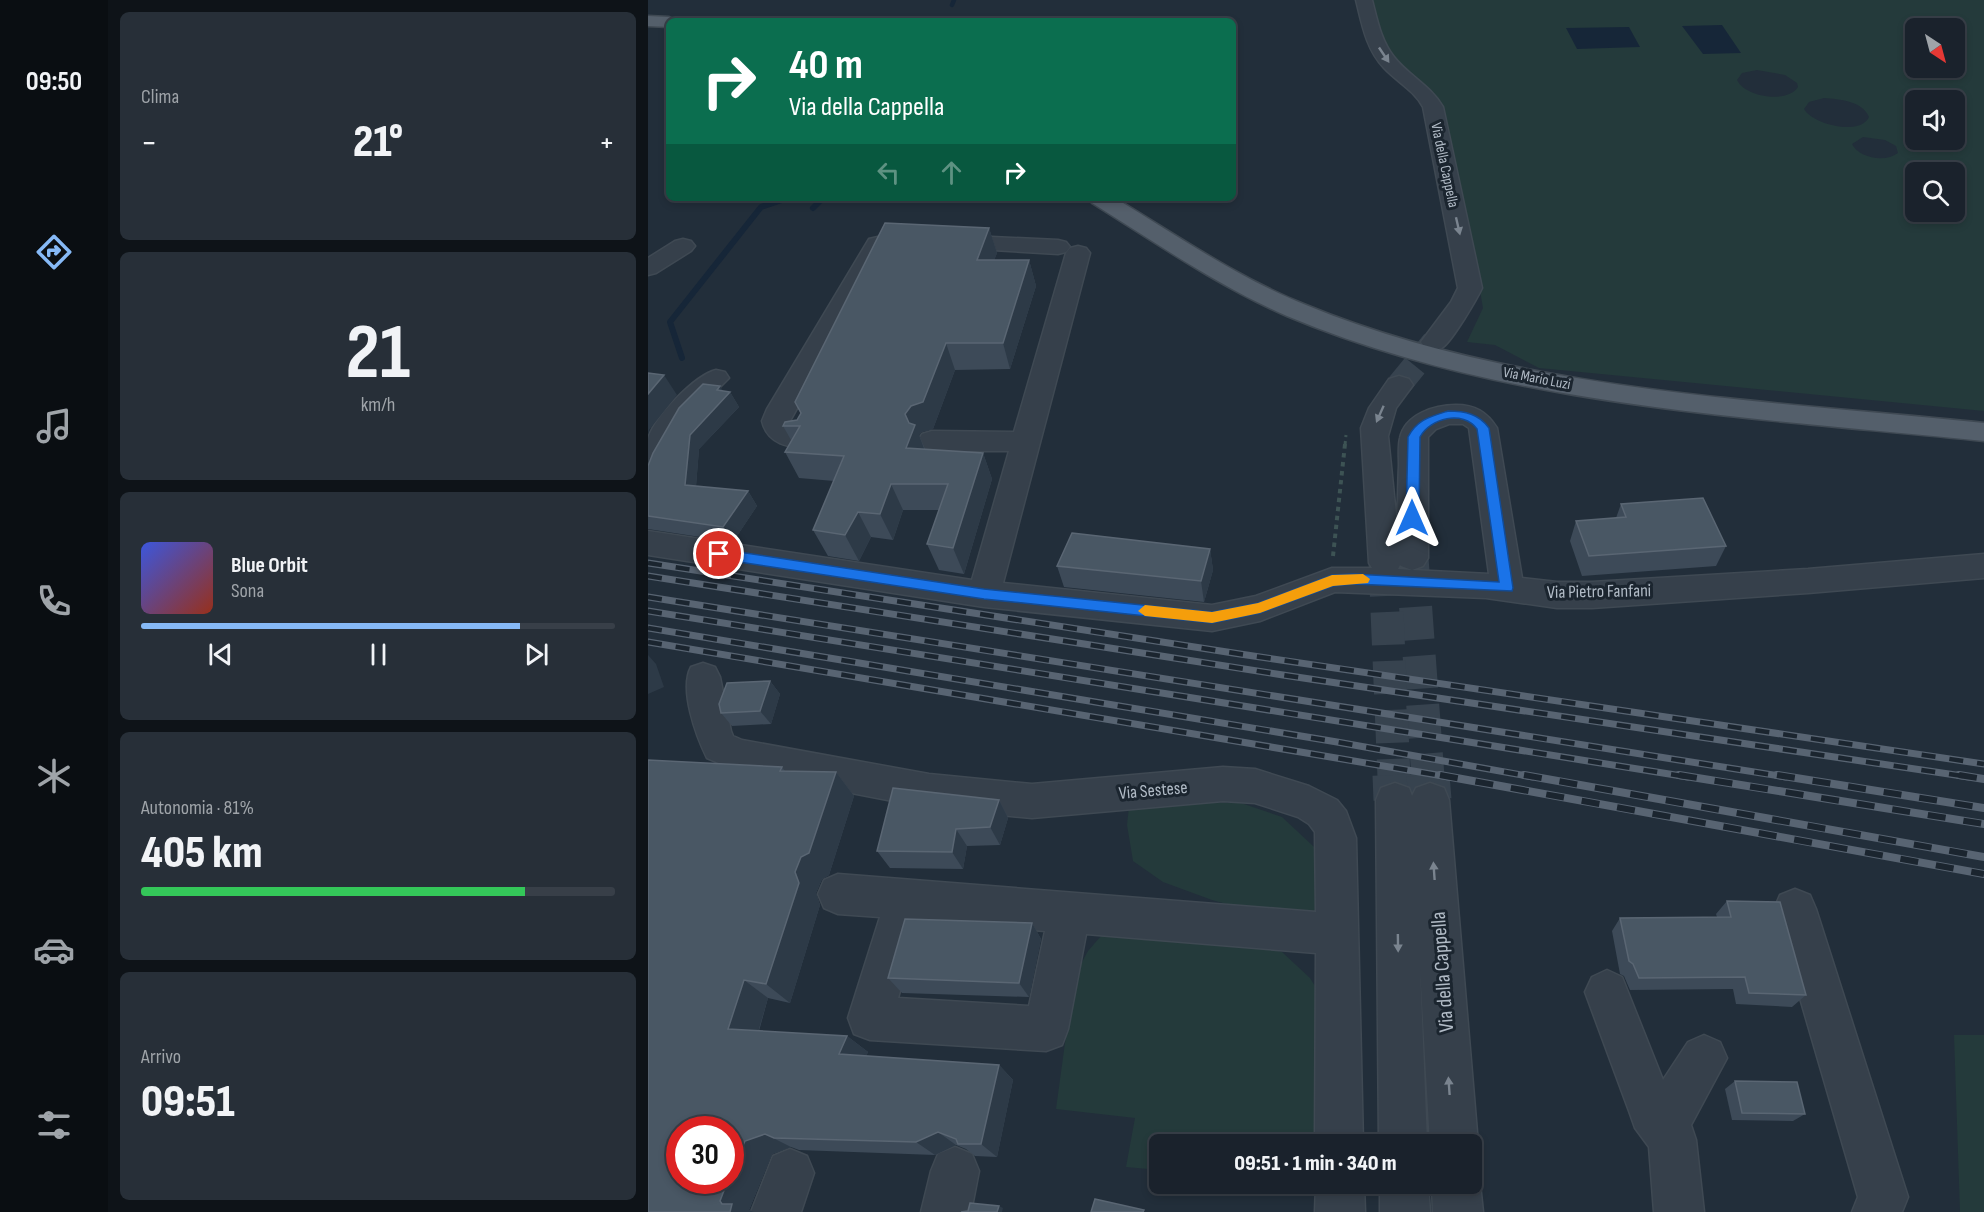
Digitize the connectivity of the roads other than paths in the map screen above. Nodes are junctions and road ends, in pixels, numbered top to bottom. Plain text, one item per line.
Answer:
1 (1364, 0) edge
2 (660, 23) edge
3 (648, 31) edge
4 (1116, 205) edge
5 (683, 246) dead end
6 (648, 268) edge
7 (1434, 342) tunnel mouth
8 (716, 378) dead end
9 (1399, 385) tunnel mouth
10 (1984, 432) edge
11 (799, 438) edge
12 (932, 441) dead end
13 (1026, 442) junction
14 (648, 464) edge
15 (648, 543) edge
16 (1984, 566) edge
17 (1507, 588) junction
18 (984, 594) junction
19 (703, 677) dead end
20 (838, 894) dead end
21 (906, 899) junction
22 (1795, 909) dead end
23 (1070, 912) junction
24 (1337, 934) junction
25 (1607, 992) dead end
26 (1704, 1058) dead end
27 (1339, 1134) edge
28 (1403, 1134) edge
29 (1453, 1134) edge
30 (1672, 1140) junction
31 (1340, 1194) edge
32 (1404, 1194) edge
33 (1457, 1194) edge
34 (1340, 1212) edge
35 (1404, 1212) edge
36 (1458, 1212) edge
37 (1679, 1212) edge
38 (1877, 1212) edge

1 -> 7 street, Via della Cappella
2 - 3 main road
4 - 10 main road, Via Mario Luzi
5 - 6 street
8 - 14 street
9 -> 17 street
11 - 13 street
12 - 13 street
13 - 18 street
15 - 18 street, Via Pietro Fanfani
16 - 17 street, Via Pietro Fanfani
17 - 18 street, Via Pietro Fanfani
19 - 24 street, Via Sestese
20 - 21 street
21 - 23 street
21 - 23 street
22 - 38 street
23 - 24 street
24 - 27 street, Via Sestese
25 - 30 street
26 - 30 street
29 -> 28 street, Via della Cappella
30 - 37 street
31 - 34 street
32 - 35 street
33 - 36 street

